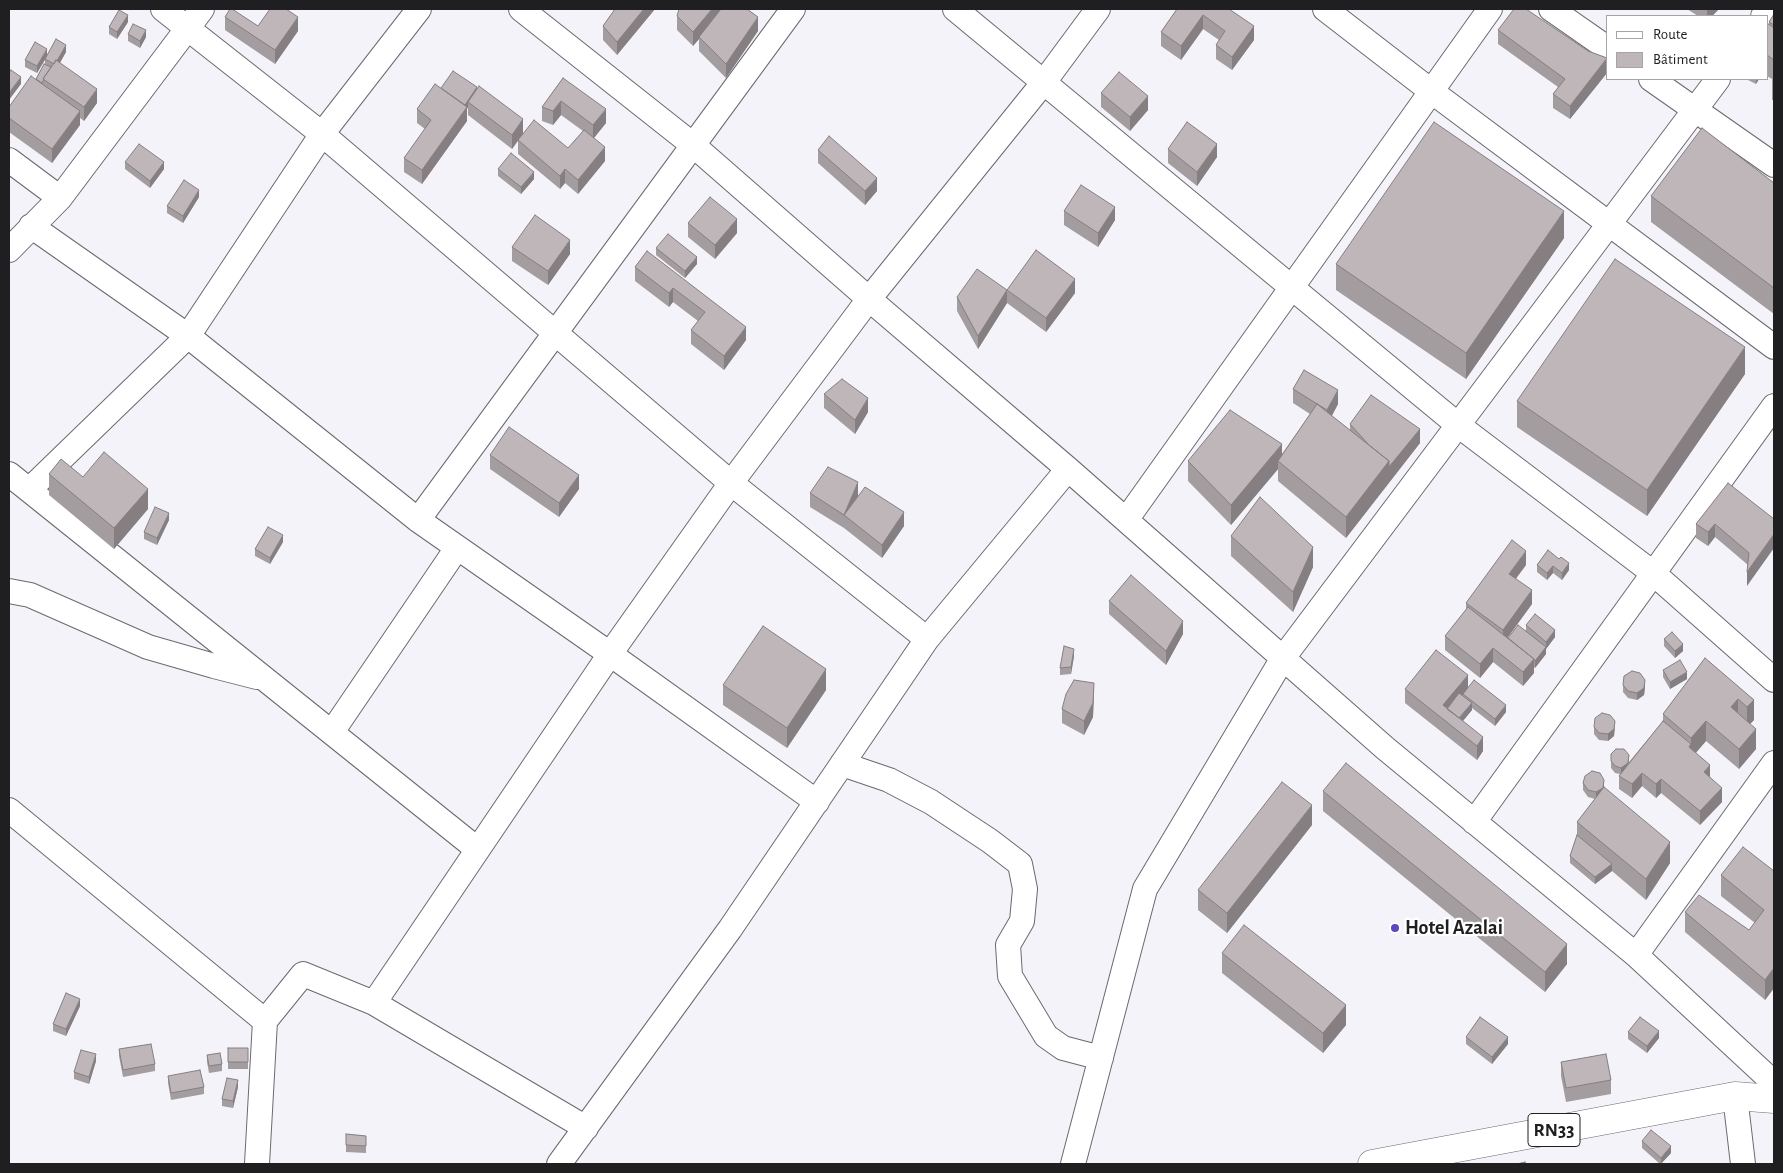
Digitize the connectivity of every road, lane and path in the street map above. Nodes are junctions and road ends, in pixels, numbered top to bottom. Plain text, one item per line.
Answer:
1 (163, 9) edge
2 (202, 9) edge
3 (420, 9) edge
4 (521, 9) edge
5 (793, 9) edge
6 (955, 9) edge
7 (1098, 9) edge
8 (1325, 9) edge
9 (1490, 9) edge
10 (1551, 9) edge
11 (187, 28) junction
12 (1606, 47) edge
13 (1653, 80) edge
14 (1717, 80) edge
15 (1044, 82) junction
16 (1431, 91) junction
17 (1696, 110) junction
18 (322, 134) junction
19 (693, 145) junction
20 (9, 160) edge
21 (1774, 165) edge
22 (60, 198) junction
23 (1610, 224) junction
24 (31, 226) junction
25 (9, 250) edge
26 (1292, 287) junction
27 (869, 299) junction
28 (555, 333) junction
29 (188, 336) junction
30 (1774, 347) edge
31 (1774, 406) edge
32 (1458, 425) junction
33 (1068, 469) junction
34 (9, 474) edge
35 (731, 483) junction
36 (29, 490) junction
37 (418, 520) junction
38 (1126, 520) junction
39 (457, 548) junction
40 (1653, 573) junction
41 (9, 591) edge
42 (927, 639) junction
43 (610, 654) junction
44 (1282, 658) junction
45 (264, 679) junction
46 (1774, 680) edge
47 (332, 732) junction
48 (1774, 763) edge
49 (842, 764) junction
50 (817, 802) junction
51 (9, 810) edge
52 (1474, 822) junction
53 (477, 848) junction
54 (1636, 955) junction
55 (374, 1003) junction
56 (264, 1021) junction
57 (1101, 1058) junction
58 (1774, 1083) edge
59 (1736, 1096) junction
60 (1774, 1098) edge
61 (586, 1128) junction
62 (255, 1164) edge
63 (559, 1164) edge
64 (1073, 1164) edge
65 (1372, 1164) edge
66 (1743, 1164) edge

1 - 11 street
2 - 11 street
3 - 18 street
4 - 19 street
5 - 19 street
6 - 15 street
7 - 15 street
8 - 16 street
9 - 16 street
10 - 12 street
11 - 18 street
11 - 22 street
13 - 17 street
14 - 17 street
15 - 26 street
15 - 27 street
16 - 23 street
16 - 26 street
17 - 21 street
17 - 23 street
18 - 28 street
18 - 29 street
19 - 27 street
19 - 28 street
20 - 22 street
22 - 24 street
23 - 30 street
23 - 32 street
24 - 25 street
24 - 29 street
26 - 32 street
26 - 38 street
27 - 33 street
27 - 35 street
28 - 35 street
28 - 37 street
29 - 36 street
29 - 37 street
31 - 40 street
32 - 40 street
32 - 44 street
33 - 38 street
33 - 42 street
34 - 36 street
35 - 42 street
35 - 43 street
36 - 45 street
37 - 39 street
38 - 44 street
39 - 43 street
39 - 47 street
40 - 46 street
40 - 52 street
41 - 45 street
42 - 49 street
43 - 50 street
43 - 53 street
44 - 52 street
44 - 57 street
45 - 47 street
47 - 53 street
48 - 54 street
49 - 50 street
49 - 57 street
50 - 61 street
51 - 56 street
52 - 54 street
53 - 55 street
54 - 58 street
55 - 56 street
55 - 61 street
56 - 62 street
57 - 64 street
59 - 60 main road, RN33
59 - 65 main road, RN33
59 - 66 street
61 - 63 street

